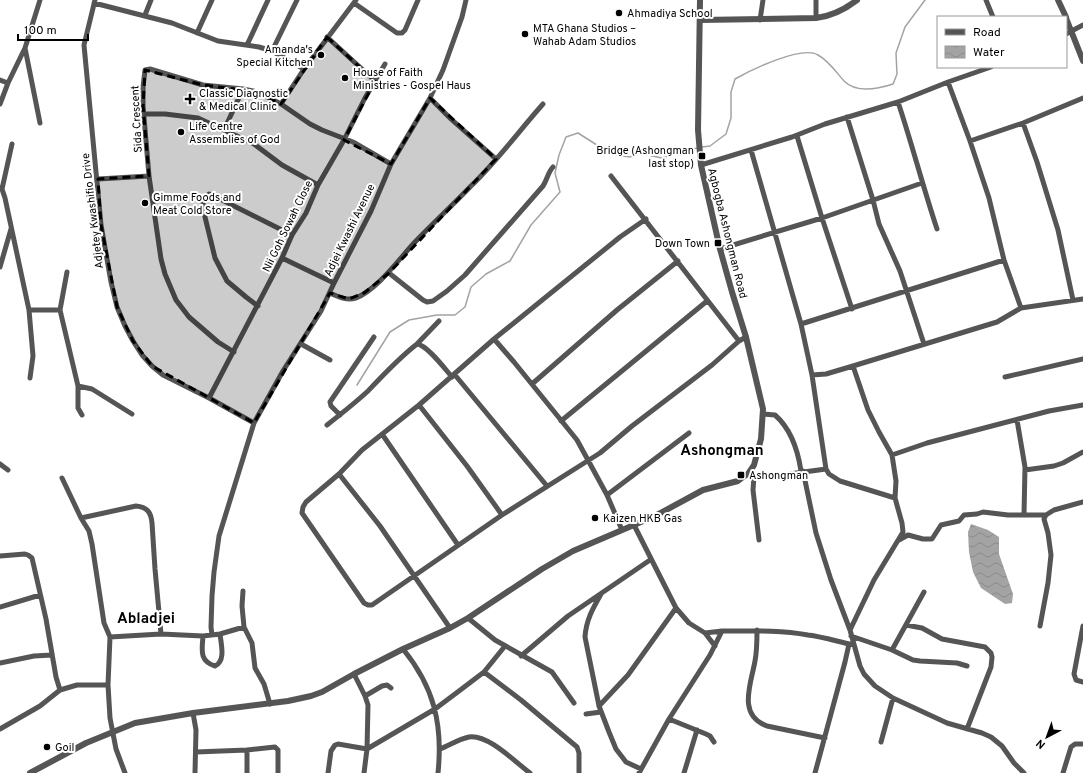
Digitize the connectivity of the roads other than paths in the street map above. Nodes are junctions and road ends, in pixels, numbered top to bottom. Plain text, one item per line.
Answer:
1 (40, 0) edge
2 (151, 0) edge
3 (212, 0) edge
4 (268, 0) edge
5 (297, 0) edge
6 (418, 0) edge
7 (466, 0) edge
8 (700, 0) edge
9 (763, 0) edge
10 (816, 0) edge
11 (857, 0) edge
12 (986, 0) edge
13 (1058, 0) edge
14 (94, 1) edge
15 (355, 1) edge
16 (145, 15) junction
17 (993, 16) edge
18 (1066, 16) edge
19 (816, 18) junction
20 (700, 20) junction
21 (760, 20) junction
22 (1067, 22) edge
23 (1083, 25) edge
24 (197, 33) junction
25 (1069, 33) edge
26 (327, 37) junction
27 (246, 45) junction
28 (24, 48) junction
29 (272, 51) junction
30 (1083, 61) edge
31 (386, 64) dead end
32 (988, 68) edge
33 (304, 69) junction
34 (0, 80) edge
35 (375, 81) junction
36 (8, 82) junction
37 (948, 82) junction
38 (243, 89) junction
39 (430, 98) junction
40 (1083, 98) edge
41 (898, 102) junction
42 (0, 104) edge
43 (281, 104) junction
44 (543, 104) dead end
45 (144, 114) junction
46 (847, 117) junction
47 (40, 123) dead end
48 (1023, 123) junction
49 (224, 130) junction
50 (797, 136) junction
51 (344, 140) junction
52 (970, 141) junction
53 (12, 144) dead end
54 (751, 150) junction
55 (496, 159) junction
56 (391, 164) junction
57 (701, 165) junction
58 (553, 167) dead end
59 (149, 176) junction
60 (611, 176) dead end
61 (98, 180) junction
62 (922, 183) junction
63 (318, 185) junction
64 (1, 189) edge
65 (873, 200) junction
66 (822, 218) junction
67 (646, 219) junction
68 (12, 228) junction
69 (937, 229) dead end
70 (774, 233) junction
71 (292, 236) junction
72 (720, 249) junction
73 (282, 258) junction
74 (1004, 260) junction
75 (678, 261) junction
76 (0, 267) edge
77 (67, 272) dead end
78 (388, 273) junction
79 (334, 283) junction
80 (907, 290) junction
81 (330, 293) junction
82 (1083, 299) edge
83 (1073, 300) junction
84 (707, 301) junction
85 (258, 306) junction
86 (1021, 308) junction
87 (852, 309) junction
88 (29, 310) junction
89 (60, 310) junction
90 (438, 321) dead end
91 (801, 324) junction
92 (374, 337) dead end
93 (746, 337) junction
94 (494, 339) junction
95 (739, 341) junction
96 (301, 344) junction
97 (417, 344) junction
98 (924, 344) junction
99 (234, 352) junction
100 (330, 360) dead end
101 (1083, 360) edge
102 (853, 366) junction
103 (812, 375) junction
104 (453, 376) junction
105 (1005, 377) dead end
106 (30, 378) dead end
107 (532, 384) junction
108 (78, 386) junction
109 (209, 398) junction
110 (419, 405) junction
111 (1083, 405) edge
112 (132, 414) dead end
113 (340, 414) junction
114 (763, 414) junction
115 (82, 415) dead end
116 (561, 420) junction
117 (1017, 420) junction
118 (254, 423) junction
119 (327, 424) dead end
120 (689, 433) dead end
121 (382, 434) junction
122 (1083, 452) edge
123 (892, 455) junction
124 (589, 461) junction
125 (0, 464) edge
126 (826, 469) junction
127 (8, 470) dead end
128 (1025, 470) junction
129 (802, 471) junction
130 (339, 474) junction
131 (751, 475) junction
132 (62, 478) dead end
133 (547, 486) junction
134 (607, 495) junction
135 (895, 498) junction
136 (1083, 502) edge
137 (502, 515) junction
138 (1024, 515) junction
139 (1046, 515) junction
140 (81, 518) junction
141 (634, 525) junction
142 (622, 530) junction
143 (759, 540) dead end
144 (899, 541) junction
145 (458, 545) junction
146 (0, 556) edge
147 (650, 560) junction
148 (414, 575) junction
149 (243, 591) dead end
150 (924, 592) dead end
151 (601, 594) junction
152 (40, 595) junction
153 (0, 607) edge
154 (676, 608) junction
155 (468, 618) junction
156 (906, 625) junction
157 (1040, 626) dead end
158 (1083, 626) edge
159 (244, 628) junction
160 (450, 628) junction
161 (757, 630) junction
162 (722, 631) junction
163 (705, 633) junction
164 (851, 633) junction
165 (161, 634) junction
166 (220, 634) junction
167 (212, 635) junction
168 (203, 636) junction
169 (110, 637) junction
170 (851, 645) junction
171 (505, 646) junction
172 (715, 646) junction
173 (403, 649) junction
174 (892, 650) junction
175 (52, 655) junction
176 (521, 656) junction
177 (0, 663) edge
178 (968, 666) dead end
179 (484, 672) junction
180 (354, 674) junction
181 (1083, 682) edge
182 (108, 685) junction
183 (391, 688) dead end
184 (60, 690) junction
185 (365, 696) junction
186 (893, 698) junction
187 (574, 703) dead end
188 (270, 704) junction
189 (599, 706) junction
190 (435, 709) junction
191 (601, 712) junction
192 (193, 713) junction
193 (586, 714) dead end
194 (669, 720) junction
195 (0, 728) edge
196 (966, 729) junction
197 (697, 730) junction
198 (113, 731) junction
199 (825, 738) junction
200 (714, 742) dead end
201 (881, 742) dead end
202 (1083, 744) edge
203 (367, 748) junction
204 (440, 749) junction
205 (247, 750) junction
206 (196, 752) junction
207 (640, 771) edge
208 (30, 773) edge
209 (125, 773) edge
210 (195, 773) edge
211 (247, 773) edge
212 (278, 773) edge
213 (328, 773) edge
214 (364, 773) edge
215 (438, 773) edge
216 (530, 773) edge
217 (579, 773) edge
218 (684, 773) edge
219 (815, 773) edge
220 (1024, 773) edge
221 (1063, 773) edge

1 - 28 street
2 - 16 street
3 - 24 street
4 - 27 street
5 - 29 street
6 - 15 street
7 - 39 street, Adjei Kwashi Avenue
8 - 20 street, Agbogba Ashongman Road
9 - 21 street
10 - 19 street
11 - 19 street
12 - 17 street
13 - 18 street
14 - 16 street
14 - 61 street, Adjetey Kwashifio Drive
15 - 26 street
16 - 24 street
19 - 21 street
20 - 21 street
20 - 57 street, Agbogba Ashongman Road
22 - 25 street
23 - 25 street
24 - 27 street
25 - 30 street
26 - 33 street
26 - 35 street
27 - 29 street
28 - 36 street
28 - 47 street
29 - 33 street
31 - 35 street, Nii Goh Sowah Close
32 - 37 street
33 - 43 street
34 - 36 street
35 - 51 street, Nii Goh Sowah Close
36 - 42 street
37 - 41 street
37 - 52 street
38 - 43 street, Sida Crescent
38 - 45 street, Sida Crescent
38 - 49 street
39 - 55 street
39 - 56 street, Adjei Kwashi Avenue
40 - 48 street
41 - 46 street
41 - 62 street
43 - 51 street, Sida Crescent
44 - 55 street
45 - 49 street
45 - 59 street, Sida Crescent
46 - 50 street
46 - 65 street
48 - 52 street
48 - 83 street
49 - 63 street
50 - 54 street
50 - 66 street
51 - 56 street, Sida Crescent
51 - 63 street, Nii Goh Sowah Close
52 - 74 street
53 - 64 street
54 - 57 street
54 - 70 street
55 - 78 street
56 - 79 street, Adjei Kwashi Avenue
57 - 72 street, Agbogba Ashongman Road
58 - 78 street
59 - 61 street
59 - 99 street, Sida Crescent
60 - 67 street
61 - 109 street, Adjetey Kwashifio Drive
62 - 65 street
62 - 69 street
63 - 71 street, Nii Goh Sowah Close
64 - 68 street
65 - 66 street
65 - 80 street
66 - 70 street
66 - 87 street
67 - 75 street
67 - 94 street
68 - 76 street
68 - 88 street
70 - 72 street
70 - 91 street
71 - 73 street, Nii Goh Sowah Close
71 - 85 street
72 - 93 street, Agbogba Ashongman Road
73 - 79 street
73 - 85 street, Nii Goh Sowah Close
74 - 80 street
74 - 86 street
75 - 84 street
75 - 107 street
77 - 89 street
78 - 81 street
79 - 81 street, Adjei Kwashi Avenue
80 - 87 street
80 - 98 street
81 - 96 street, Adjei Kwashi Avenue
82 - 83 street
83 - 86 street
84 - 95 street
84 - 116 street
85 - 99 street, Nii Goh Sowah Close
86 - 98 street
87 - 91 street
88 - 89 street
88 - 106 street
89 - 108 street
90 - 97 street
91 - 103 street
92 - 113 street
93 - 95 street
93 - 114 street, Agbogba Ashongman Road
94 - 104 street
94 - 107 street
95 - 124 street
96 - 100 street
96 - 118 street, Adjei Kwashi Avenue
97 - 104 street
97 - 113 street
98 - 102 street
99 - 109 street, Nii Goh Sowah Close
101 - 105 street
102 - 103 street
102 - 123 street
103 - 126 street
104 - 110 street
104 - 133 street
107 - 116 street
108 - 112 street
108 - 115 street
109 - 118 street, Adjetey Kwashifio Drive
110 - 121 street
110 - 137 street
111 - 117 street
113 - 119 street
114 - 129 street
114 - 131 street, Agbogba Ashongman Road
116 - 124 street
117 - 123 street
117 - 128 street
118 - 167 street, Adjei Kwashi Avenue
120 - 134 street
121 - 130 street
121 - 145 street
122 - 128 street
123 - 135 street
124 - 133 street
124 - 134 street
125 - 127 street
126 - 129 street
126 - 135 street
128 - 138 street
129 - 131 street
129 - 164 street
130 - 148 street
130 - 148 street
131 - 141 street
131 - 143 street
132 - 140 street
133 - 137 street
134 - 142 street
135 - 144 street
136 - 139 street
137 - 145 street
138 - 139 street
138 - 144 street
139 - 157 street
140 - 165 street
140 - 169 street
141 - 142 street
141 - 147 street
142 - 155 street
144 - 164 street
145 - 148 street
146 - 152 street
147 - 151 street
147 - 154 street
148 - 160 street
149 - 159 street
150 - 156 street
151 - 176 street
151 - 189 street
152 - 153 street
152 - 175 street
154 - 163 street
154 - 189 street
155 - 160 street
155 - 171 street
156 - 174 street
156 - 196 street
158 - 181 street
159 - 166 street
159 - 188 street
160 - 173 street
161 - 162 street
161 - 170 street
161 - 199 street
162 - 163 street
162 - 172 street
163 - 172 street
164 - 170 street
164 - 174 street
165 - 168 street
165 - 169 street
166 - 167 street
166 - 168 street
167 - 168 street
169 - 182 street
170 - 186 street
170 - 199 street
171 - 176 street
171 - 179 street
172 - 194 street
173 - 180 street
173 - 190 street
174 - 178 street
175 - 177 street
175 - 184 street
176 - 187 street
179 - 190 street
179 - 217 street
180 - 185 street
180 - 188 street
182 - 184 street
182 - 198 street
183 - 185 street
184 - 195 street
185 - 203 street
186 - 196 street
186 - 201 street
188 - 192 street
189 - 191 street
190 - 203 street
190 - 204 street
191 - 193 street
191 - 207 street
192 - 198 street
192 - 206 street
194 - 197 street
194 - 207 street
196 - 220 street
197 - 200 street
197 - 218 street
198 - 208 street
198 - 209 street
199 - 219 street
202 - 221 street
203 - 213 street
203 - 214 street
204 - 215 street
204 - 216 street
205 - 206 street
205 - 211 street
205 - 212 street
206 - 210 street

